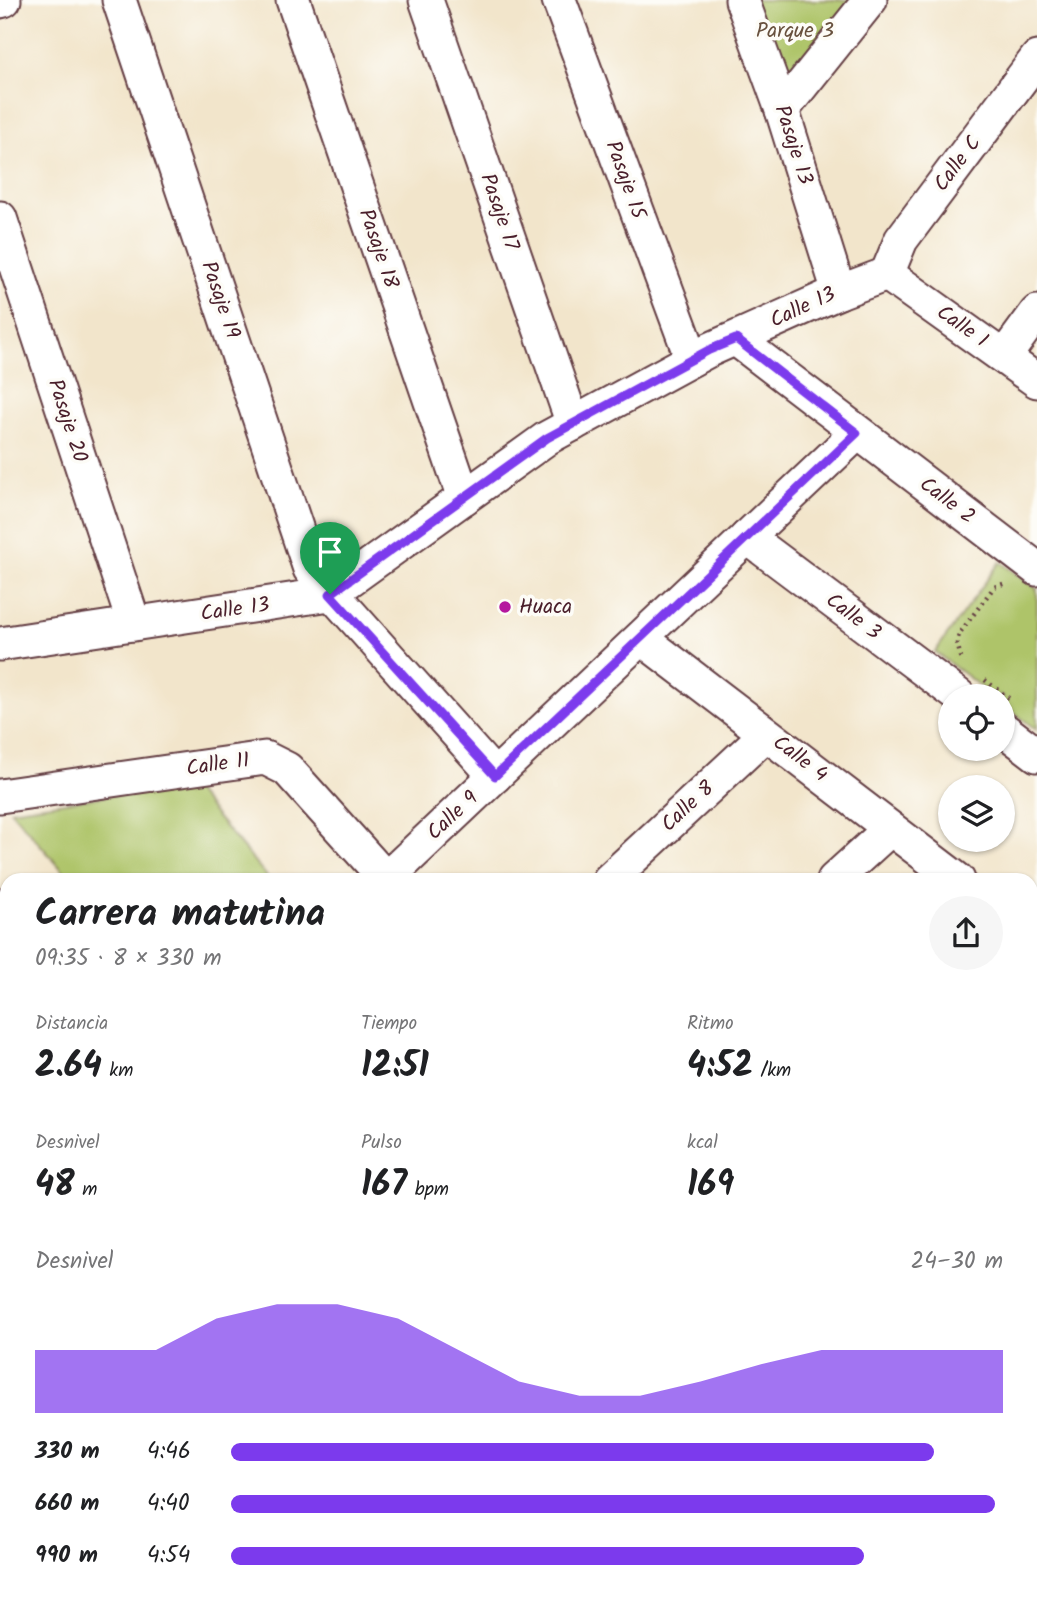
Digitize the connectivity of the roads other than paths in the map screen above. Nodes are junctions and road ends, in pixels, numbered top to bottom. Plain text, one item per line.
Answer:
1 (119, 0) edge
2 (293, 0) edge
3 (426, 0) edge
4 (559, 0) edge
5 (742, 0) edge
6 (870, 0) edge
7 (1037, 58) edge
8 (782, 110) junction
9 (0, 218) edge
10 (887, 274) junction
11 (839, 292) junction
12 (1037, 312) edge
13 (736, 339) junction
14 (1004, 357) junction
15 (692, 359) junction
16 (1037, 381) edge
17 (573, 424) junction
18 (857, 433) junction
19 (464, 498) junction
20 (747, 537) junction
21 (1025, 576) edge
22 (330, 594) junction
23 (134, 624) junction
24 (641, 638) junction
25 (0, 644) edge
26 (967, 678) edge
27 (1015, 724) edge
28 (766, 734) junction
29 (1037, 755) edge
30 (495, 776) junction
31 (0, 796) edge
32 (890, 829) junction
33 (380, 873) edge
34 (393, 873) edge
35 (617, 873) edge
36 (842, 873) edge
37 (949, 873) edge

1 - 22 street, Pasaje 19
2 - 19 street, Pasaje 18
3 - 17 street, Pasaje 17
4 - 15 street, Pasaje 15
5 - 8 street, Pasaje 13
6 - 8 street
7 - 10 street, Calle C
8 - 11 street, Pasaje 13
9 - 23 street, Pasaje 20
10 - 11 street, Calle 13
10 - 14 street, Calle 1
11 - 13 street, Calle 13
12 - 14 street
13 - 15 street, Calle 13
13 - 18 street, Calle 2
14 - 16 street, Calle 1
15 - 17 street, Calle 13
17 - 19 street, Calle 13
18 - 20 street, Calle 9
18 - 21 street, Calle 2
19 - 22 street, Calle 13
20 - 24 street, Calle 9
20 - 26 street, Calle 3
22 - 23 street, Calle 13
22 - 30 street, Pasaje 19
23 - 25 street, Calle 13
24 - 28 street, Calle 4
24 - 30 street, Calle 9
27 - 29 street
28 - 32 street, Calle 4
28 - 35 street, Calle 8
30 - 34 street, Calle 9
31 - 33 street, Calle 11
32 - 36 street
32 - 37 street, Calle 4

